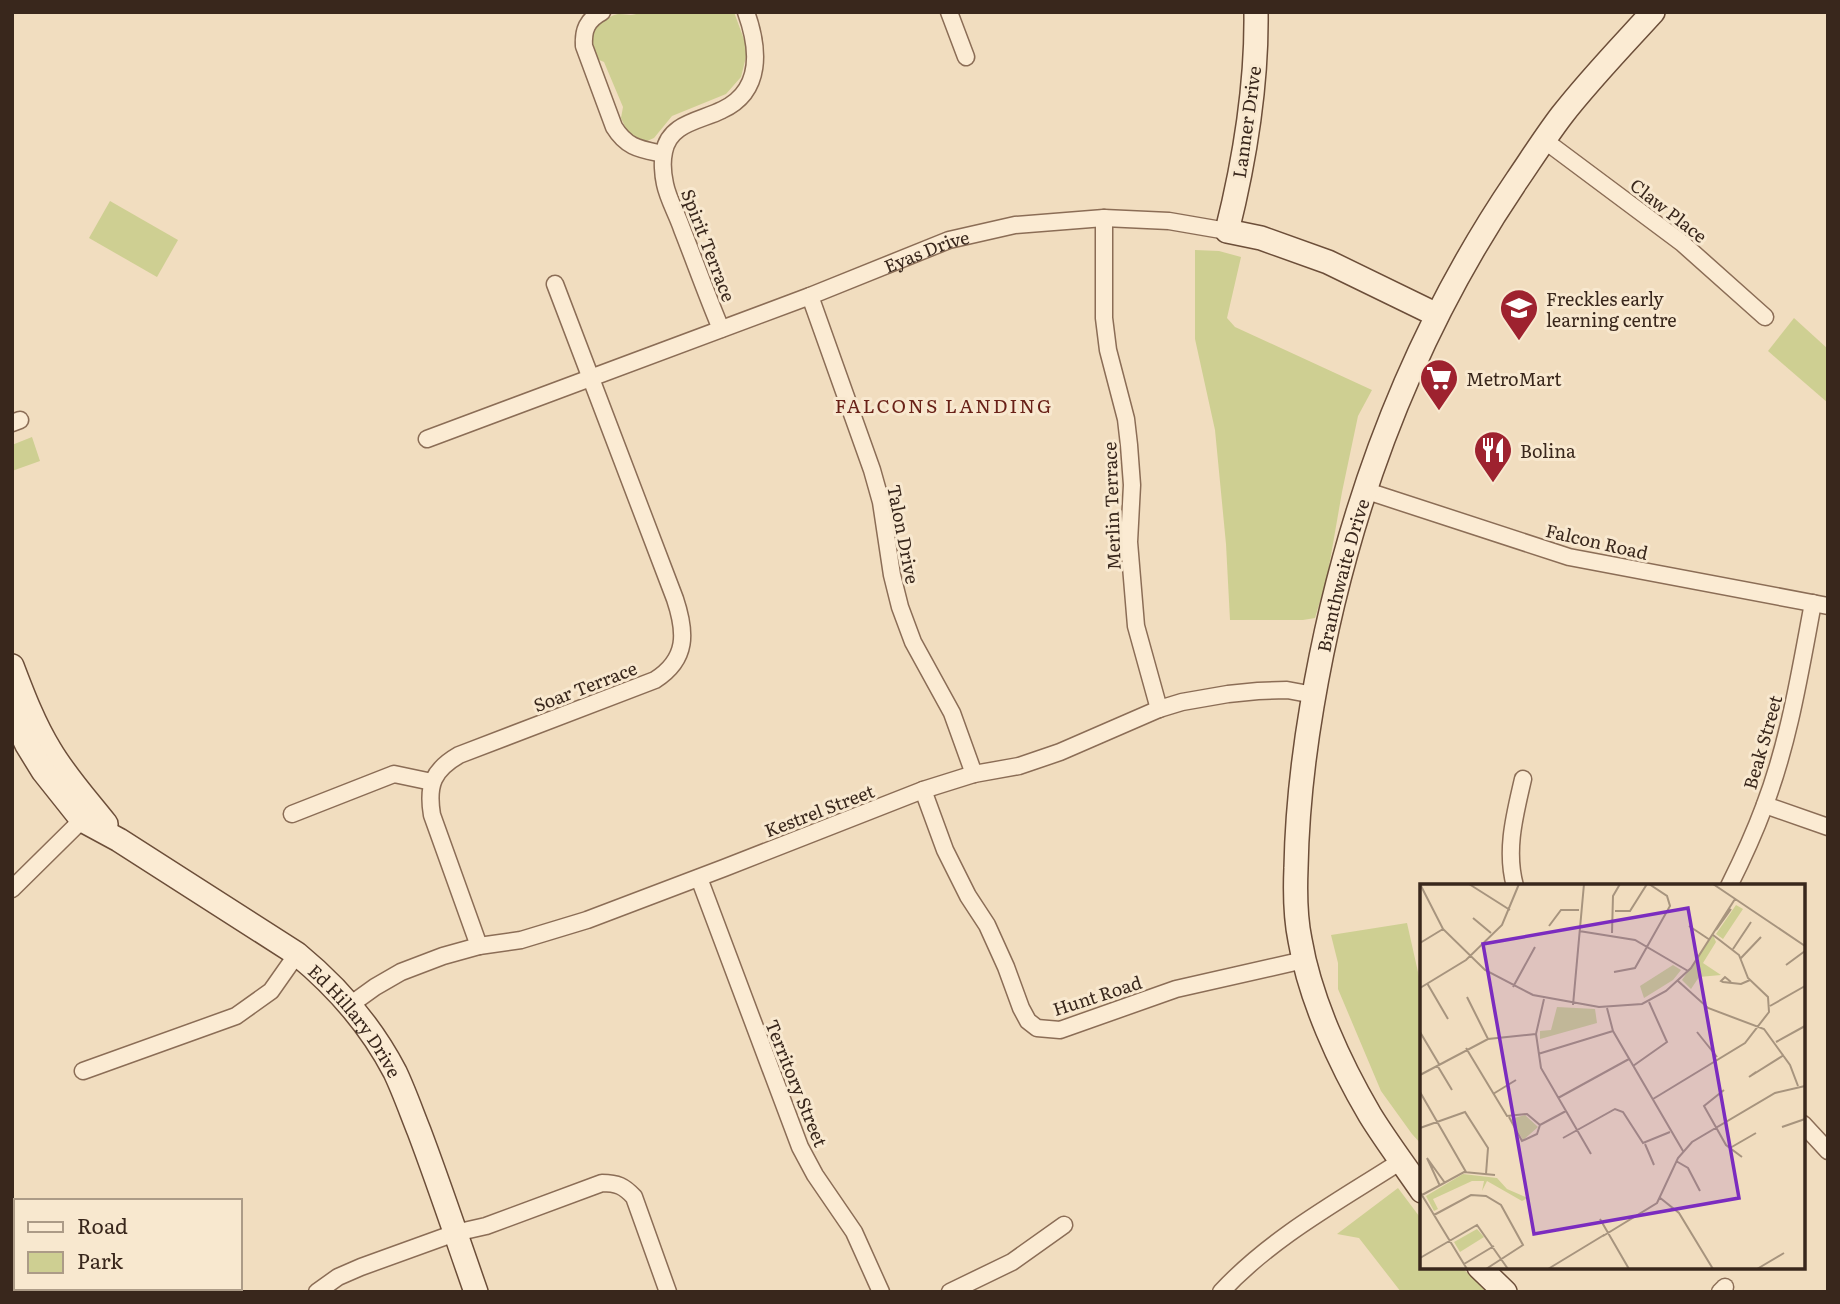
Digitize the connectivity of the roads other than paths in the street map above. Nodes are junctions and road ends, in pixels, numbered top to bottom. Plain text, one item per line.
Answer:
1 (602, 12) edge
2 (746, 12) edge
3 (949, 12) edge
4 (1256, 12) edge
5 (1653, 12) edge
6 (966, 57) dead end
7 (1544, 140) junction
8 (663, 155) junction
9 (1104, 218) junction
10 (1227, 230) junction
11 (555, 284) dead end
12 (810, 296) junction
13 (1437, 315) junction
14 (1765, 317) dead end
15 (721, 329) junction
16 (591, 377) junction
17 (427, 439) dead end
18 (1364, 490) junction
19 (1820, 605) edge
20 (12, 666) edge
21 (1314, 695) junction
22 (1159, 709) junction
23 (12, 713) edge
24 (974, 774) junction
25 (1523, 779) dead end
26 (432, 782) junction
27 (923, 790) junction
28 (1765, 806) junction
29 (88, 814) junction
30 (292, 814) dead end
31 (1828, 827) edge
32 (699, 878) junction
33 (1514, 884) edge
34 (1730, 884) edge
35 (12, 889) edge
36 (479, 946) junction
37 (297, 954) junction
38 (1304, 960) junction
39 (350, 1005) junction
40 (83, 1071) dead end
41 (1805, 1126) edge
42 (1828, 1151) edge
43 (1402, 1161) junction
44 (1420, 1188) edge
45 (1064, 1226) dead end
46 (455, 1233) junction
47 (1481, 1269) edge
48 (317, 1292) edge
49 (476, 1292) edge
50 (668, 1292) edge
51 (881, 1292) edge
52 (950, 1292) edge
53 (1221, 1292) edge
54 (1505, 1292) edge

1 - 8 street
2 - 8 street
3 - 6 street
4 - 10 street, Lanner Drive
5 - 7 street, Branthwaite Drive
7 - 13 street, Branthwaite Drive
7 - 14 street, Claw Place
8 - 15 street, Spirit Terrace
9 - 10 street, Eyas Drive
9 - 12 street, Eyas Drive
9 - 22 street, Merlin Terrace
10 - 13 street, Eyas Drive
11 - 16 street, Soar Terrace
12 - 15 street, Eyas Drive
12 - 24 street, Talon Drive
13 - 18 street, Branthwaite Drive
15 - 16 street, Eyas Drive
16 - 17 street, Eyas Drive
16 - 26 street, Soar Terrace
18 - 19 street, Falcon Road
18 - 21 street, Branthwaite Drive
19 - 28 street, Beak Street
20 - 29 street, Ed Hillary Drive
21 - 22 street, Kestrel Street
21 - 38 street, Branthwaite Drive
22 - 24 street, Kestrel Street
23 - 29 street, Ed Hillary Drive
24 - 27 street, Kestrel Street
25 - 33 street
26 - 30 street
26 - 36 street
27 - 32 street, Kestrel Street
27 - 38 street, Hunt Road
28 - 31 street
28 - 34 street, Beak Street
29 - 35 street
29 - 37 street, Ed Hillary Drive
32 - 36 street, Kestrel Street
32 - 51 street, Territory Street
36 - 39 street, Kestrel Street
37 - 39 street, Ed Hillary Drive
37 - 40 street
38 - 43 street, Branthwaite Drive
39 - 46 street, Ed Hillary Drive
41 - 42 street
43 - 44 street, Branthwaite Drive
43 - 53 street
45 - 52 street
46 - 48 street
46 - 49 street, Ed Hillary Drive
46 - 50 street
47 - 54 street

